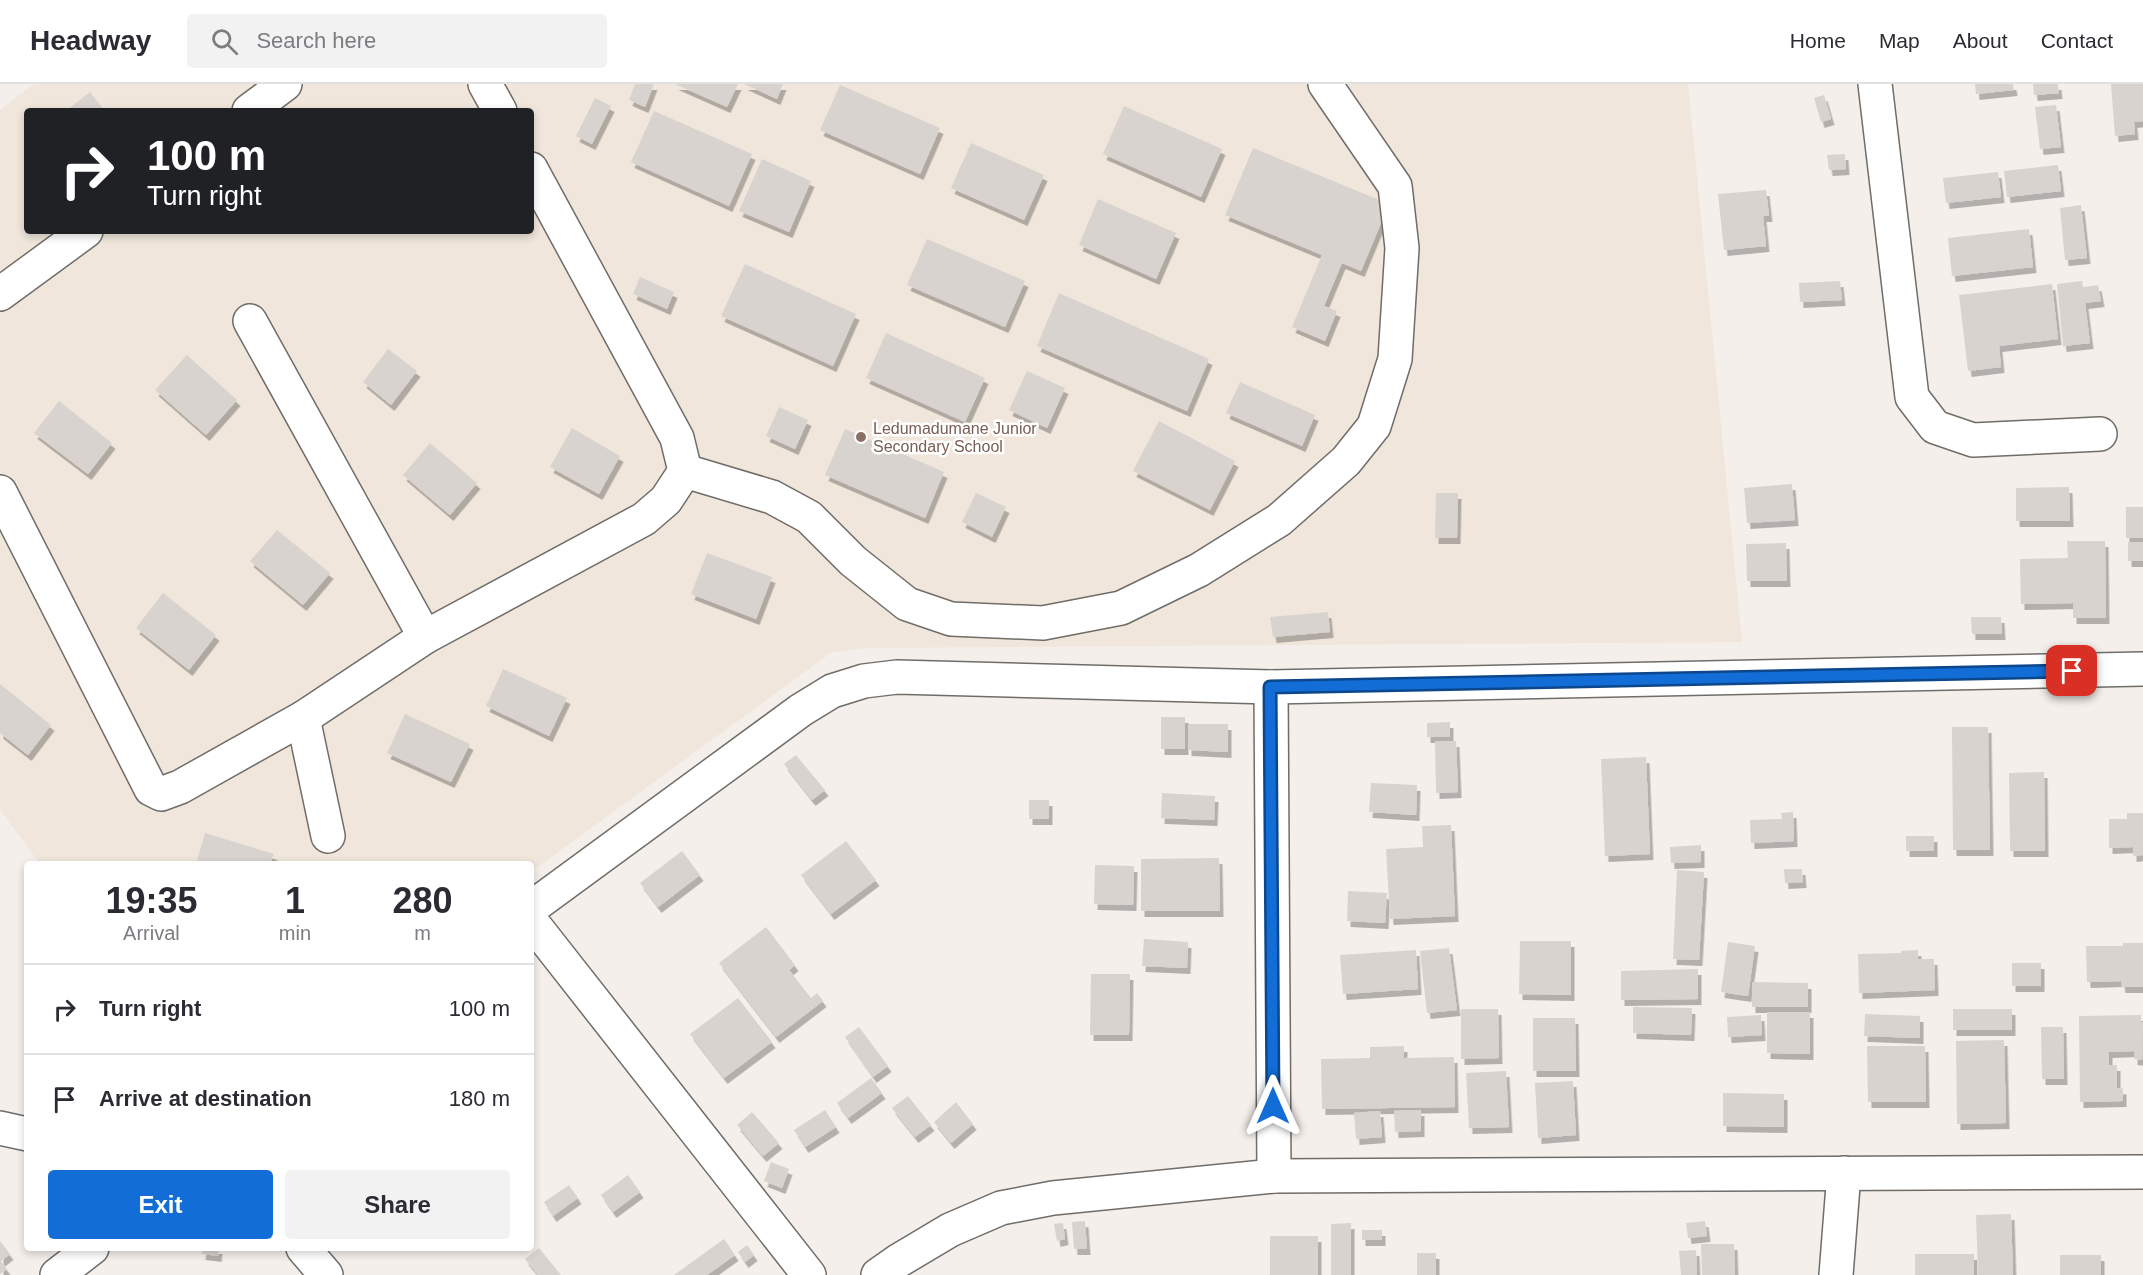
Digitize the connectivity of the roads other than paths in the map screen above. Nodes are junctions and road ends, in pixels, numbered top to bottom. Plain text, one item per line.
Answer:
1 (285, 84) edge
2 (485, 84) edge
3 (1325, 84) edge
4 (1875, 84) edge
5 (253, 108) edge
6 (498, 108) edge
7 (534, 175) edge
8 (82, 234) edge
9 (0, 294) edge
10 (250, 321) dead end
11 (2100, 434) dead end
12 (685, 471) junction
13 (0, 492) edge
14 (425, 637) junction
15 (2143, 669) edge
16 (1270, 687) junction
17 (303, 718) junction
18 (328, 836) dead end
19 (534, 906) edge
20 (534, 925) edge
21 (0, 1128) edge
22 (24, 1133) edge
23 (2143, 1172) edge
24 (1844, 1173) junction
25 (1274, 1176) junction
26 (88, 1251) edge
27 (306, 1251) edge
28 (57, 1275) edge
29 (326, 1275) edge
30 (809, 1275) edge
31 (878, 1275) edge
32 (1836, 1275) edge

1 - 5 street
2 - 6 street
3 - 12 street
4 - 11 street
7 - 12 street
8 - 9 street
10 - 14 street
12 - 14 street
13 - 17 street
14 - 17 street
15 - 16 street
16 - 19 street
16 - 25 street
17 - 18 street
20 - 30 street
21 - 22 street
23 - 24 street
24 - 25 street
24 - 32 street
25 - 31 street
26 - 28 street
27 - 29 street

